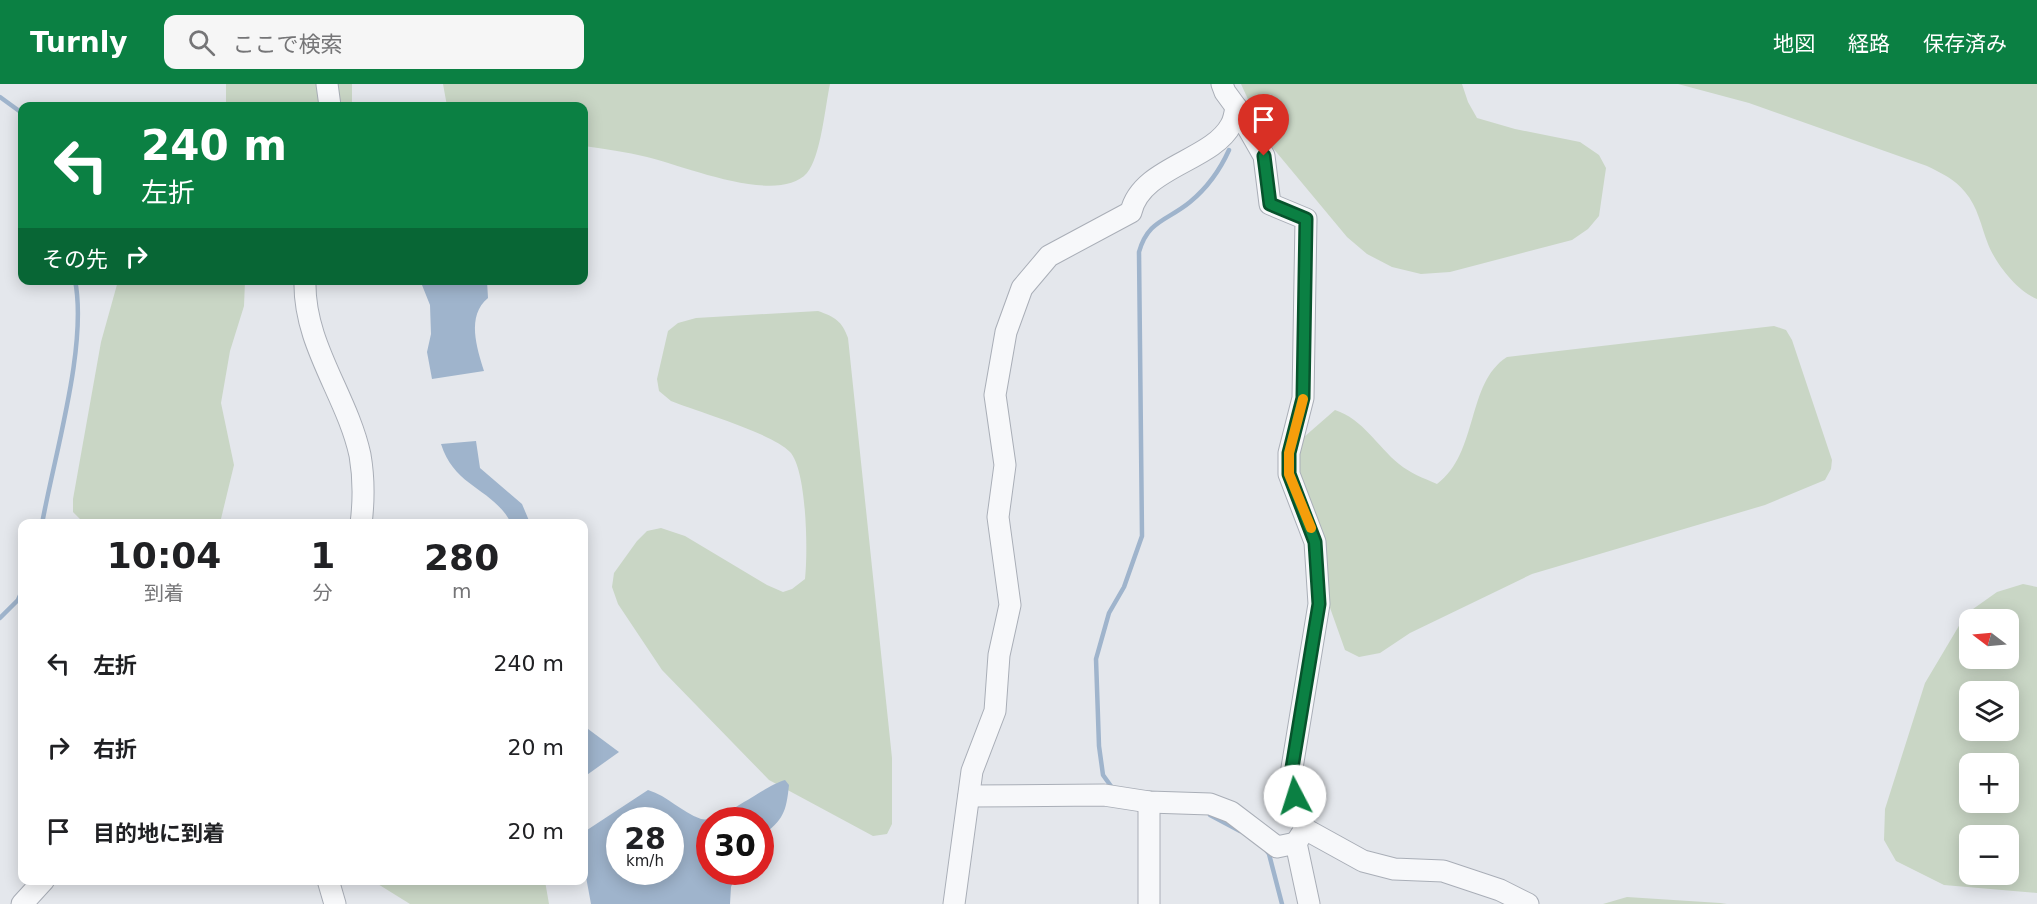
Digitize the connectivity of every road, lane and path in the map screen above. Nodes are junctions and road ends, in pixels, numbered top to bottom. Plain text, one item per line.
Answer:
1 (327, 84) edge
2 (1222, 84) edge
3 (329, 102) edge
4 (1236, 108) junction
5 (306, 285) edge
6 (362, 519) edge
7 (969, 796) junction
8 (1149, 802) junction
9 (1301, 836) junction
10 (39, 885) edge
11 (329, 885) edge
12 (22, 904) edge
13 (335, 904) edge
14 (954, 904) edge
15 (1149, 904) edge
16 (1309, 904) edge
17 (1528, 904) edge

1 - 3 street
2 - 4 street
4 - 7 street
4 - 9 street
5 - 6 street
7 - 8 street
7 - 14 street
8 - 9 street
8 - 15 street
9 - 16 street
9 - 17 street
10 - 12 street
11 - 13 street

